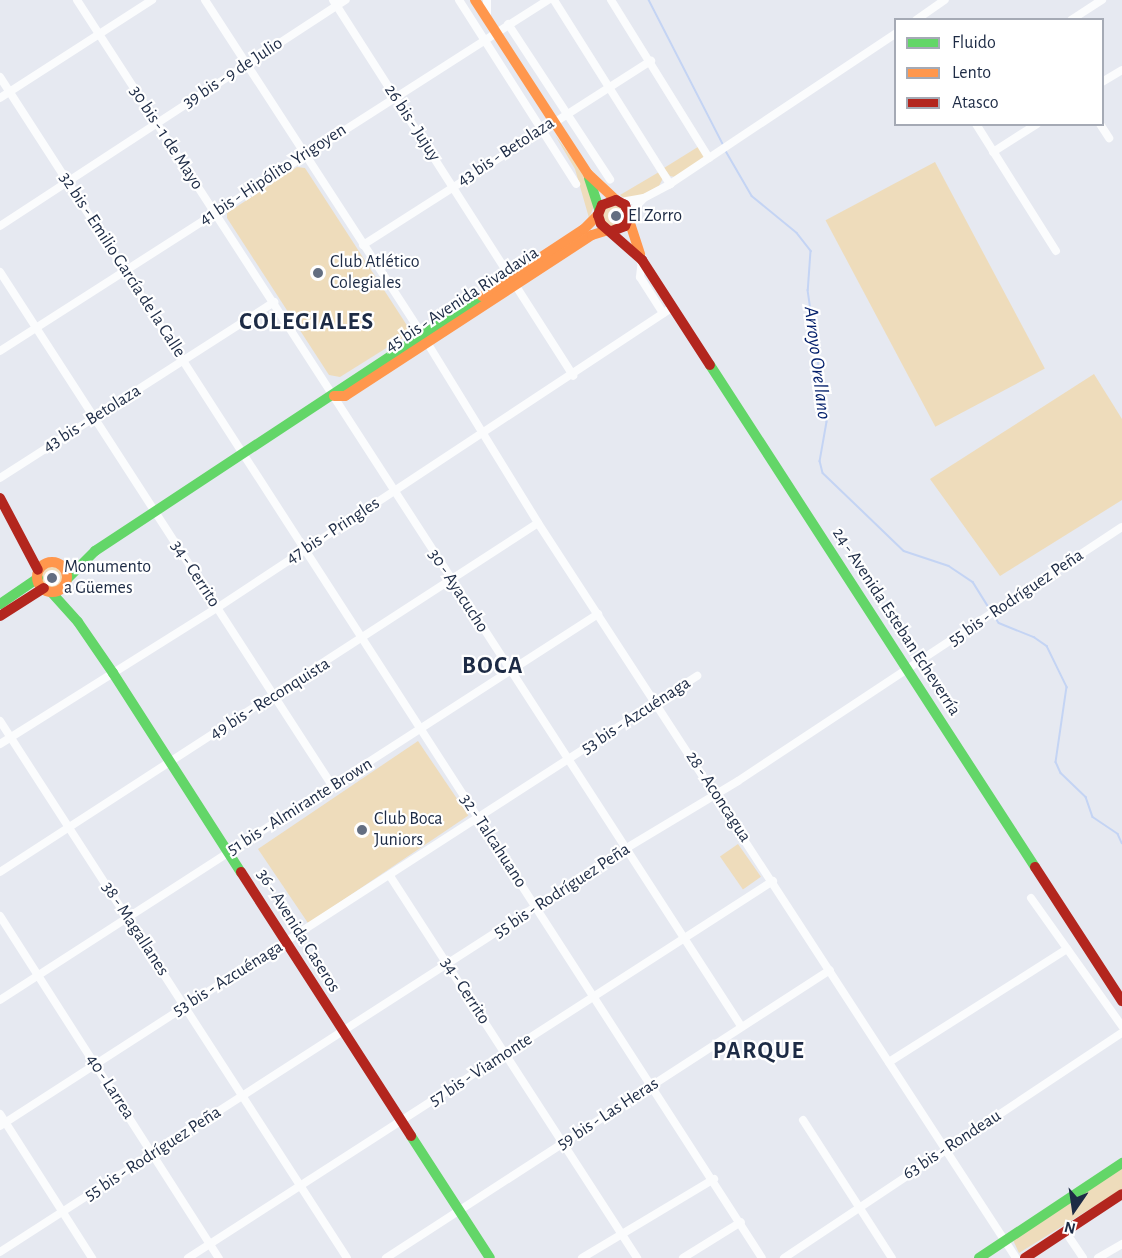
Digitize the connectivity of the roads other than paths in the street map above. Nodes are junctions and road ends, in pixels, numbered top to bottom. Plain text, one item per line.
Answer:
1 (77, 0) edge
2 (152, 0) edge
3 (205, 0) edge
4 (346, 0) edge
5 (459, 0) edge
6 (475, 0) edge
7 (487, 0) edge
8 (548, 0) edge
9 (554, 0) edge
10 (611, 0) edge
11 (945, 0) edge
12 (1102, 0) edge
13 (335, 3) edge
14 (487, 18) junction
15 (919, 18) edge
16 (1074, 18) edge
17 (508, 24) junction
18 (496, 32) junction
19 (99, 34) junction
20 (894, 34) edge
21 (484, 38) junction
22 (651, 61) junction
23 (248, 64) junction
24 (1122, 70) edge
25 (0, 77) edge
26 (1104, 81) edge
27 (610, 87) junction
28 (10, 92) junction
29 (395, 96) junction
30 (0, 98) edge
31 (567, 114) junction
32 (553, 121) junction
33 (156, 122) junction
34 (977, 126) edge
35 (1033, 126) edge
36 (1101, 126) edge
37 (543, 127) junction
38 (1108, 138) dead end
39 (993, 152) junction
40 (305, 155) junction
41 (713, 156) junction
42 (588, 174) junction
43 (609, 179) dead end
44 (68, 181) junction
45 (576, 184) dead end
46 (670, 184) junction
47 (453, 186) junction
48 (644, 198) junction
49 (619, 201) junction
50 (215, 212) junction
51 (599, 212) junction
52 (629, 217) junction
53 (0, 226) edge
54 (610, 230) junction
55 (363, 244) junction
56 (1056, 251) dead end
57 (642, 260) junction
58 (126, 270) junction
59 (0, 272) edge
60 (514, 281) junction
61 (274, 302) junction
62 (673, 307) junction
63 (663, 313) junction
64 (37, 328) junction
65 (425, 339) junction
66 (0, 351) edge
67 (184, 361) junction
68 (573, 376) junction
69 (334, 396) junction
70 (94, 417) junction
71 (481, 432) junction
72 (244, 454) junction
73 (0, 478) edge
74 (394, 491) junction
75 (0, 498) edge
76 (155, 512) junction
77 (538, 523) junction
78 (18, 526) junction
79 (1122, 527) edge
80 (305, 548) junction
81 (95, 551) junction
82 (57, 564) junction
83 (66, 580) junction
84 (451, 580) junction
85 (43, 582) junction
86 (0, 604) edge
87 (217, 608) junction
88 (598, 614) junction
89 (0, 616) edge
90 (78, 621) junction
91 (363, 640) junction
92 (510, 671) junction
93 (908, 671) junction
94 (113, 673) junction
95 (697, 676) dead end
96 (273, 697) junction
97 (656, 704) junction
98 (0, 722) edge
99 (422, 729) junction
100 (10, 738) junction
101 (0, 744) edge
102 (567, 760) junction
103 (171, 761) junction
104 (333, 787) junction
105 (717, 794) junction
106 (478, 818) junction
107 (69, 828) junction
108 (625, 849) junction
109 (229, 852) junction
110 (0, 872) edge
111 (390, 876) junction
112 (773, 881) junction
113 (1031, 898) dead end
114 (537, 908) junction
115 (0, 916) edge
116 (126, 917) junction
117 (685, 938) junction
118 (287, 943) junction
119 (1067, 949) junction
120 (448, 965) junction
121 (830, 970) junction
122 (38, 976) junction
123 (595, 996) junction
124 (0, 1000) edge
125 (1122, 1001) edge
126 (184, 1005) junction
127 (741, 1026) junction
128 (1122, 1026) edge
129 (344, 1033) junction
130 (1122, 1033) edge
131 (505, 1053) junction
132 (889, 1062) junction
133 (95, 1064) junction
134 (652, 1086) junction
135 (243, 1097) junction
136 (0, 1114) edge
137 (803, 1120) dead end
138 (403, 1121) junction
139 (3, 1124) edge
140 (563, 1144) junction
141 (946, 1150) junction
142 (153, 1154) junction
143 (1122, 1163) edge
144 (714, 1179) junction
145 (300, 1187) junction
146 (1121, 1196) edge
147 (860, 1206) junction
148 (460, 1210) junction
149 (63, 1212) junction
150 (741, 1222) junction
151 (1065, 1231) junction
152 (620, 1233) junction
153 (1006, 1240) junction
154 (210, 1244) junction
155 (1121, 1247) edge
156 (0, 1252) edge
157 (92, 1258) edge
158 (188, 1258) edge
159 (219, 1258) edge
160 (347, 1258) edge
161 (386, 1258) edge
162 (490, 1258) edge
163 (582, 1258) edge
164 (637, 1258) edge
165 (683, 1258) edge
166 (762, 1258) edge
167 (784, 1258) edge
168 (892, 1258) edge
169 (979, 1258) edge
170 (1016, 1258) edge
171 (1025, 1258) edge
172 (1083, 1258) edge
173 (1098, 1258) edge

1 - 19 street, 30 bis - 1 de Mayo
2 - 19 street
3 - 23 street, 28 - Aconcagua
4 - 13 street, 39 bis - 9 de Julio
5 - 21 street
6 - 14 main road
7 - 14 street
8 - 17 street, 41 bis - Hipólito Yrigoyen
9 - 27 street
10 - 22 street
11 - 15 street
12 - 16 street
13 - 23 street, 39 bis - 9 de Julio
13 - 29 street, 26 bis - Jujuy
14 - 18 main road
17 - 18 street, 41 bis - Hipólito Yrigoyen
17 - 31 street
18 - 21 street, 41 bis - Hipólito Yrigoyen
18 - 32 main road
19 - 28 street
19 - 33 street, 30 bis - 1 de Mayo
20 - 41 street
21 - 29 street, 41 bis - Hipólito Yrigoyen
21 - 37 street
22 - 27 street, 43 bis - Betolaza
22 - 41 street
23 - 33 street, 39 bis - 9 de Julio
23 - 40 street, 28 - Aconcagua
24 - 26 street
25 - 28 street, 32 bis - Emilio García de la Calle
27 - 31 street, 43 bis - Betolaza
27 - 46 street
28 - 30 street
28 - 44 street, 32 bis - Emilio García de la Calle
29 - 40 street, 41 bis - Hipólito Yrigoyen
29 - 47 street, 26 bis - Jujuy
31 - 32 street, 43 bis - Betolaza
31 - 43 street
32 - 37 street, 43 bis - Betolaza
32 - 42 main road
33 - 44 street, 39 bis - 9 de Julio
33 - 50 street, 30 bis - 1 de Mayo
34 - 39 street
35 - 39 street
36 - 38 street
37 - 45 street
37 - 47 street, 43 bis - Betolaza
39 - 56 street
40 - 50 street, 41 bis - Hipólito Yrigoyen
40 - 55 street, 28 - Aconcagua
41 - 46 street
42 - 49 main road
42 - 51 main road
44 - 53 street, 39 bis - 9 de Julio
44 - 58 street, 32 bis - Emilio García de la Calle
46 - 48 street
47 - 55 street, 43 bis - Betolaza
47 - 60 street, 26 bis - Jujuy
48 - 49 street
48 - 52 street
49 - 51 main road
49 - 52 main road
50 - 58 street, 41 bis - Hipólito Yrigoyen
50 - 61 street, 30 bis - 1 de Mayo
51 - 54 main road
51 - 60 main road, 45 bis - Avenida Rivadavia
52 - 54 main road
52 - 57 main road, 24 - Avenida Esteban Echeverría
54 - 57 main road, 24 - Avenida Esteban Echeverría
54 - 60 main road, 45 bis - Avenida Rivadavia
55 - 65 street, 28 - Aconcagua
57 - 62 main road, 24 - Avenida Esteban Echeverría
57 - 63 street, 24 - Avenida Esteban Echeverría
58 - 64 street, 41 bis - Hipólito Yrigoyen
58 - 67 street, 32 bis - Emilio García de la Calle
59 - 64 street, 34 - Cerrito
60 - 65 main road, 45 bis - Avenida Rivadavia
60 - 68 street, 26 bis - Jujuy
61 - 67 street, 43 bis - Betolaza
61 - 69 street, 30 bis - 1 de Mayo
62 - 63 street, 47 bis - Pringles
62 - 93 main road, 24 - Avenida Esteban Echeverría
63 - 68 street, 47 bis - Pringles
64 - 66 street, 41 bis - Hipólito Yrigoyen
64 - 70 street, 34 - Cerrito
65 - 69 main road, 45 bis - Avenida Rivadavia
65 - 71 street, 28 - Aconcagua
67 - 70 street, 43 bis - Betolaza
67 - 72 street, 32 bis - Emilio García de la Calle
68 - 71 street, 47 bis - Pringles
69 - 72 main road, 45 bis - Avenida Rivadavia
69 - 74 street, 30 - Ayacucho
70 - 73 street, 43 bis - Betolaza
70 - 76 street, 34 - Cerrito
71 - 74 street, 47 bis - Pringles
71 - 77 street, 28 - Aconcagua
72 - 76 main road, 45 bis - Avenida Rivadavia
72 - 80 street, 32 - Talcahuano
74 - 80 street, 47 bis - Pringles
74 - 84 street, 30 - Ayacucho
75 - 78 main road
76 - 81 main road, 45 bis - Avenida Rivadavia
76 - 87 street, 34 - Cerrito
77 - 84 street, 49 bis - Reconquista
77 - 88 street, 28 - Aconcagua
78 - 82 main road, 36 - Avenida Caseros
78 - 85 main road, 36 - Avenida Caseros
79 - 93 street, 55 bis - Rodríguez Peña
80 - 87 street, 47 bis - Pringles
80 - 91 street, 32 - Talcahuano
81 - 82 main road, 45 bis - Avenida Rivadavia
81 - 83 main road, 45 bis - Avenida Rivadavia
82 - 83 main road, 36 - Avenida Caseros
82 - 85 main road, 45 bis - Avenida Rivadavia
83 - 85 main road, 45 bis - Avenida Rivadavia
83 - 90 main road, 36 - Avenida Caseros
84 - 91 street, 49 bis - Reconquista
84 - 92 street, 30 - Ayacucho
85 - 86 main road
85 - 89 main road
85 - 90 main road, 36 - Avenida Caseros
87 - 94 street, 47 bis - Pringles
87 - 96 street, 34 - Cerrito
88 - 92 street, 51 bis - Almirante Brown
88 - 97 street, 28 - Aconcagua
90 - 94 main road, 36 - Avenida Caseros
91 - 96 street, 49 bis - Reconquista
91 - 99 street, 32 - Talcahuano
92 - 99 street, 51 bis - Almirante Brown
92 - 102 street, 30 - Ayacucho
93 - 105 street, 55 bis - Rodríguez Peña
93 - 125 main road, 24 - Avenida Esteban Echeverría
94 - 100 street, 47 bis - Pringles
94 - 103 main road, 36 - Avenida Caseros
95 - 97 street, 53 bis - Azcuénaga
96 - 103 street, 49 bis - Reconquista
96 - 104 street, 34 - Cerrito
97 - 102 street, 53 bis - Azcuénaga
97 - 105 street, 28 - Aconcagua
98 - 100 street, 38 - Magallanes
99 - 104 street, 51 bis - Almirante Brown
99 - 106 street, 32 - Talcahuano
100 - 101 street, 47 bis - Pringles
100 - 107 street, 38 - Magallanes
102 - 106 street, 53 bis - Azcuénaga
102 - 108 street, 30 - Ayacucho
103 - 107 street, 49 bis - Reconquista
103 - 109 main road, 36 - Avenida Caseros
104 - 109 street, 51 bis - Almirante Brown
105 - 108 street, 55 bis - Rodríguez Peña
105 - 112 street, 28 - Aconcagua
106 - 111 street, 53 bis - Azcuénaga
106 - 114 street, 32 - Talcahuano
107 - 110 street, 49 bis - Reconquista
107 - 116 street, 38 - Magallanes
108 - 114 street, 55 bis - Rodríguez Peña
108 - 117 street, 30 - Ayacucho
109 - 116 street, 51 bis - Almirante Brown
109 - 118 main road, 36 - Avenida Caseros
111 - 118 street, 53 bis - Azcuénaga
111 - 120 street, 34 - Cerrito
112 - 117 street, 57 bis - Viamonte
112 - 121 street, 28 - Aconcagua
113 - 119 street
114 - 120 street, 55 bis - Rodríguez Peña
114 - 123 street, 32 - Talcahuano
115 - 122 street, 40 - Larrea
116 - 122 street, 51 bis - Almirante Brown
116 - 126 street, 38 - Magallanes
117 - 123 street, 57 bis - Viamonte
117 - 127 street, 30 - Ayacucho
118 - 126 street, 53 bis - Azcuénaga
118 - 129 main road, 36 - Avenida Caseros
119 - 128 street
119 - 132 street
120 - 129 street, 55 bis - Rodríguez Peña
120 - 131 street, 34 - Cerrito
121 - 127 street, 59 bis - Las Heras
121 - 132 street, 28 - Aconcagua
122 - 124 street, 51 bis - Almirante Brown
122 - 133 street, 40 - Larrea
123 - 131 street, 57 bis - Viamonte
123 - 134 street, 32 - Talcahuano
126 - 133 street, 53 bis - Azcuénaga
126 - 135 street, 38 - Magallanes
127 - 134 street, 59 bis - Las Heras
129 - 135 street, 55 bis - Rodríguez Peña
129 - 138 main road, 36 - Avenida Caseros
130 - 141 street, 63 bis - Rondeau
131 - 138 street, 57 bis - Viamonte
131 - 140 street, 34 - Cerrito
132 - 141 street, 28 - Aconcagua
133 - 139 street, 53 bis - Azcuénaga
133 - 142 street, 40 - Larrea
134 - 140 street, 59 bis - Las Heras
134 - 144 street, 32 - Talcahuano
135 - 142 street, 55 bis - Rodríguez Peña
135 - 145 street, 38 - Magallanes
136 - 139 street
137 - 147 street
138 - 145 street, 57 bis - Viamonte
138 - 148 main road, 36 - Avenida Caseros
139 - 149 street
140 - 148 street, 59 bis - Las Heras
140 - 152 street, 34 - Cerrito
141 - 147 street, 63 bis - Rondeau
141 - 153 street, 28 - Aconcagua
142 - 149 street, 55 bis - Rodríguez Peña
142 - 154 street, 40 - Larrea
143 - 153 main road
144 - 150 street, 32 - Talcahuano
144 - 152 street
145 - 154 street, 57 bis - Viamonte
145 - 160 street, 38 - Magallanes
146 - 151 main road
147 - 167 street, 63 bis - Rondeau
147 - 168 street
148 - 161 street, 59 bis - Las Heras
148 - 162 main road, 36 - Avenida Caseros
149 - 156 street, 55 bis - Rodríguez Peña
149 - 157 street
150 - 165 street
150 - 166 street, 32 - Talcahuano
151 - 171 main road
151 - 172 street
152 - 163 street
152 - 164 street, 34 - Cerrito
153 - 169 main road
153 - 170 street, 28 - Aconcagua
154 - 158 street, 57 bis - Viamonte
154 - 159 street, 40 - Larrea
155 - 173 street

